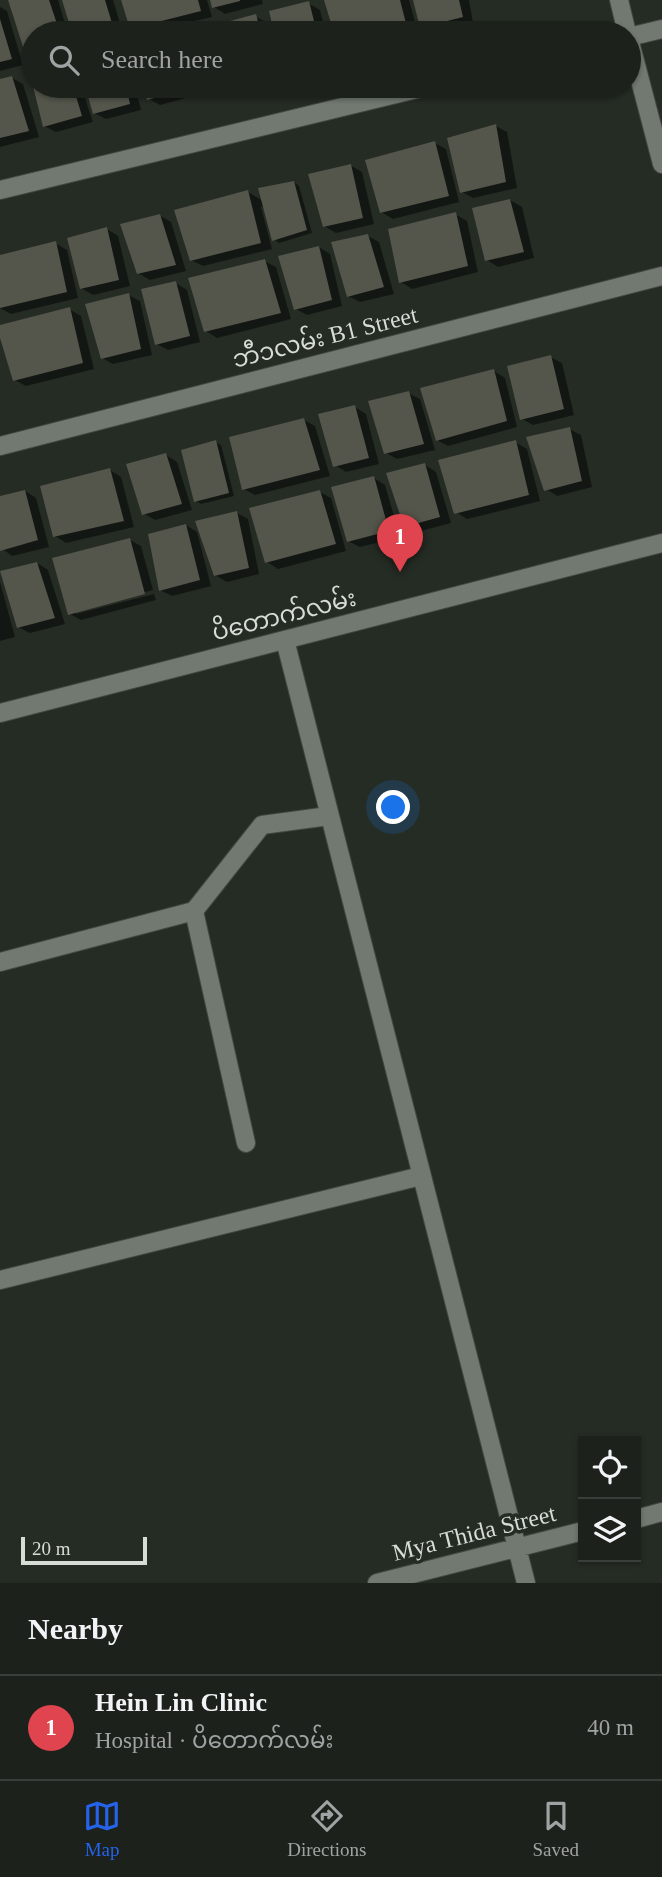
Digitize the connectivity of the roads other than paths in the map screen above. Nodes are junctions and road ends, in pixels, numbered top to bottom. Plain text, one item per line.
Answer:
1 (619, 0) edge
2 (624, 21) edge
3 (662, 29) edge
4 (641, 33) edge
5 (641, 85) edge
6 (380, 98) edge
7 (662, 164) edge
8 (0, 190) edge
9 (662, 276) edge
10 (0, 446) edge
11 (662, 543) edge
12 (285, 640) junction
13 (0, 713) edge
14 (329, 816) junction
15 (194, 911) junction
16 (0, 962) edge
17 (246, 1143) dead end
18 (421, 1176) junction
19 (0, 1280) edge
20 (662, 1512) edge
21 (641, 1518) edge
22 (578, 1532) edge
23 (518, 1547) junction
24 (377, 1583) edge
25 (526, 1583) edge

1 - 2 street
3 - 4 street
5 - 7 street
6 - 8 street
9 - 10 street, ဘီ၁လမ်း B1 Street
11 - 12 street, ပိတောက်လမ်း
12 - 13 street, ပိတောက်လမ်း
12 - 14 street
14 - 15 street
14 - 18 street
15 - 16 street
15 - 17 street
18 - 19 street
18 - 23 street
20 - 21 street
22 - 23 street, Mya Thida Street
23 - 24 street, Mya Thida Street
23 - 25 street

